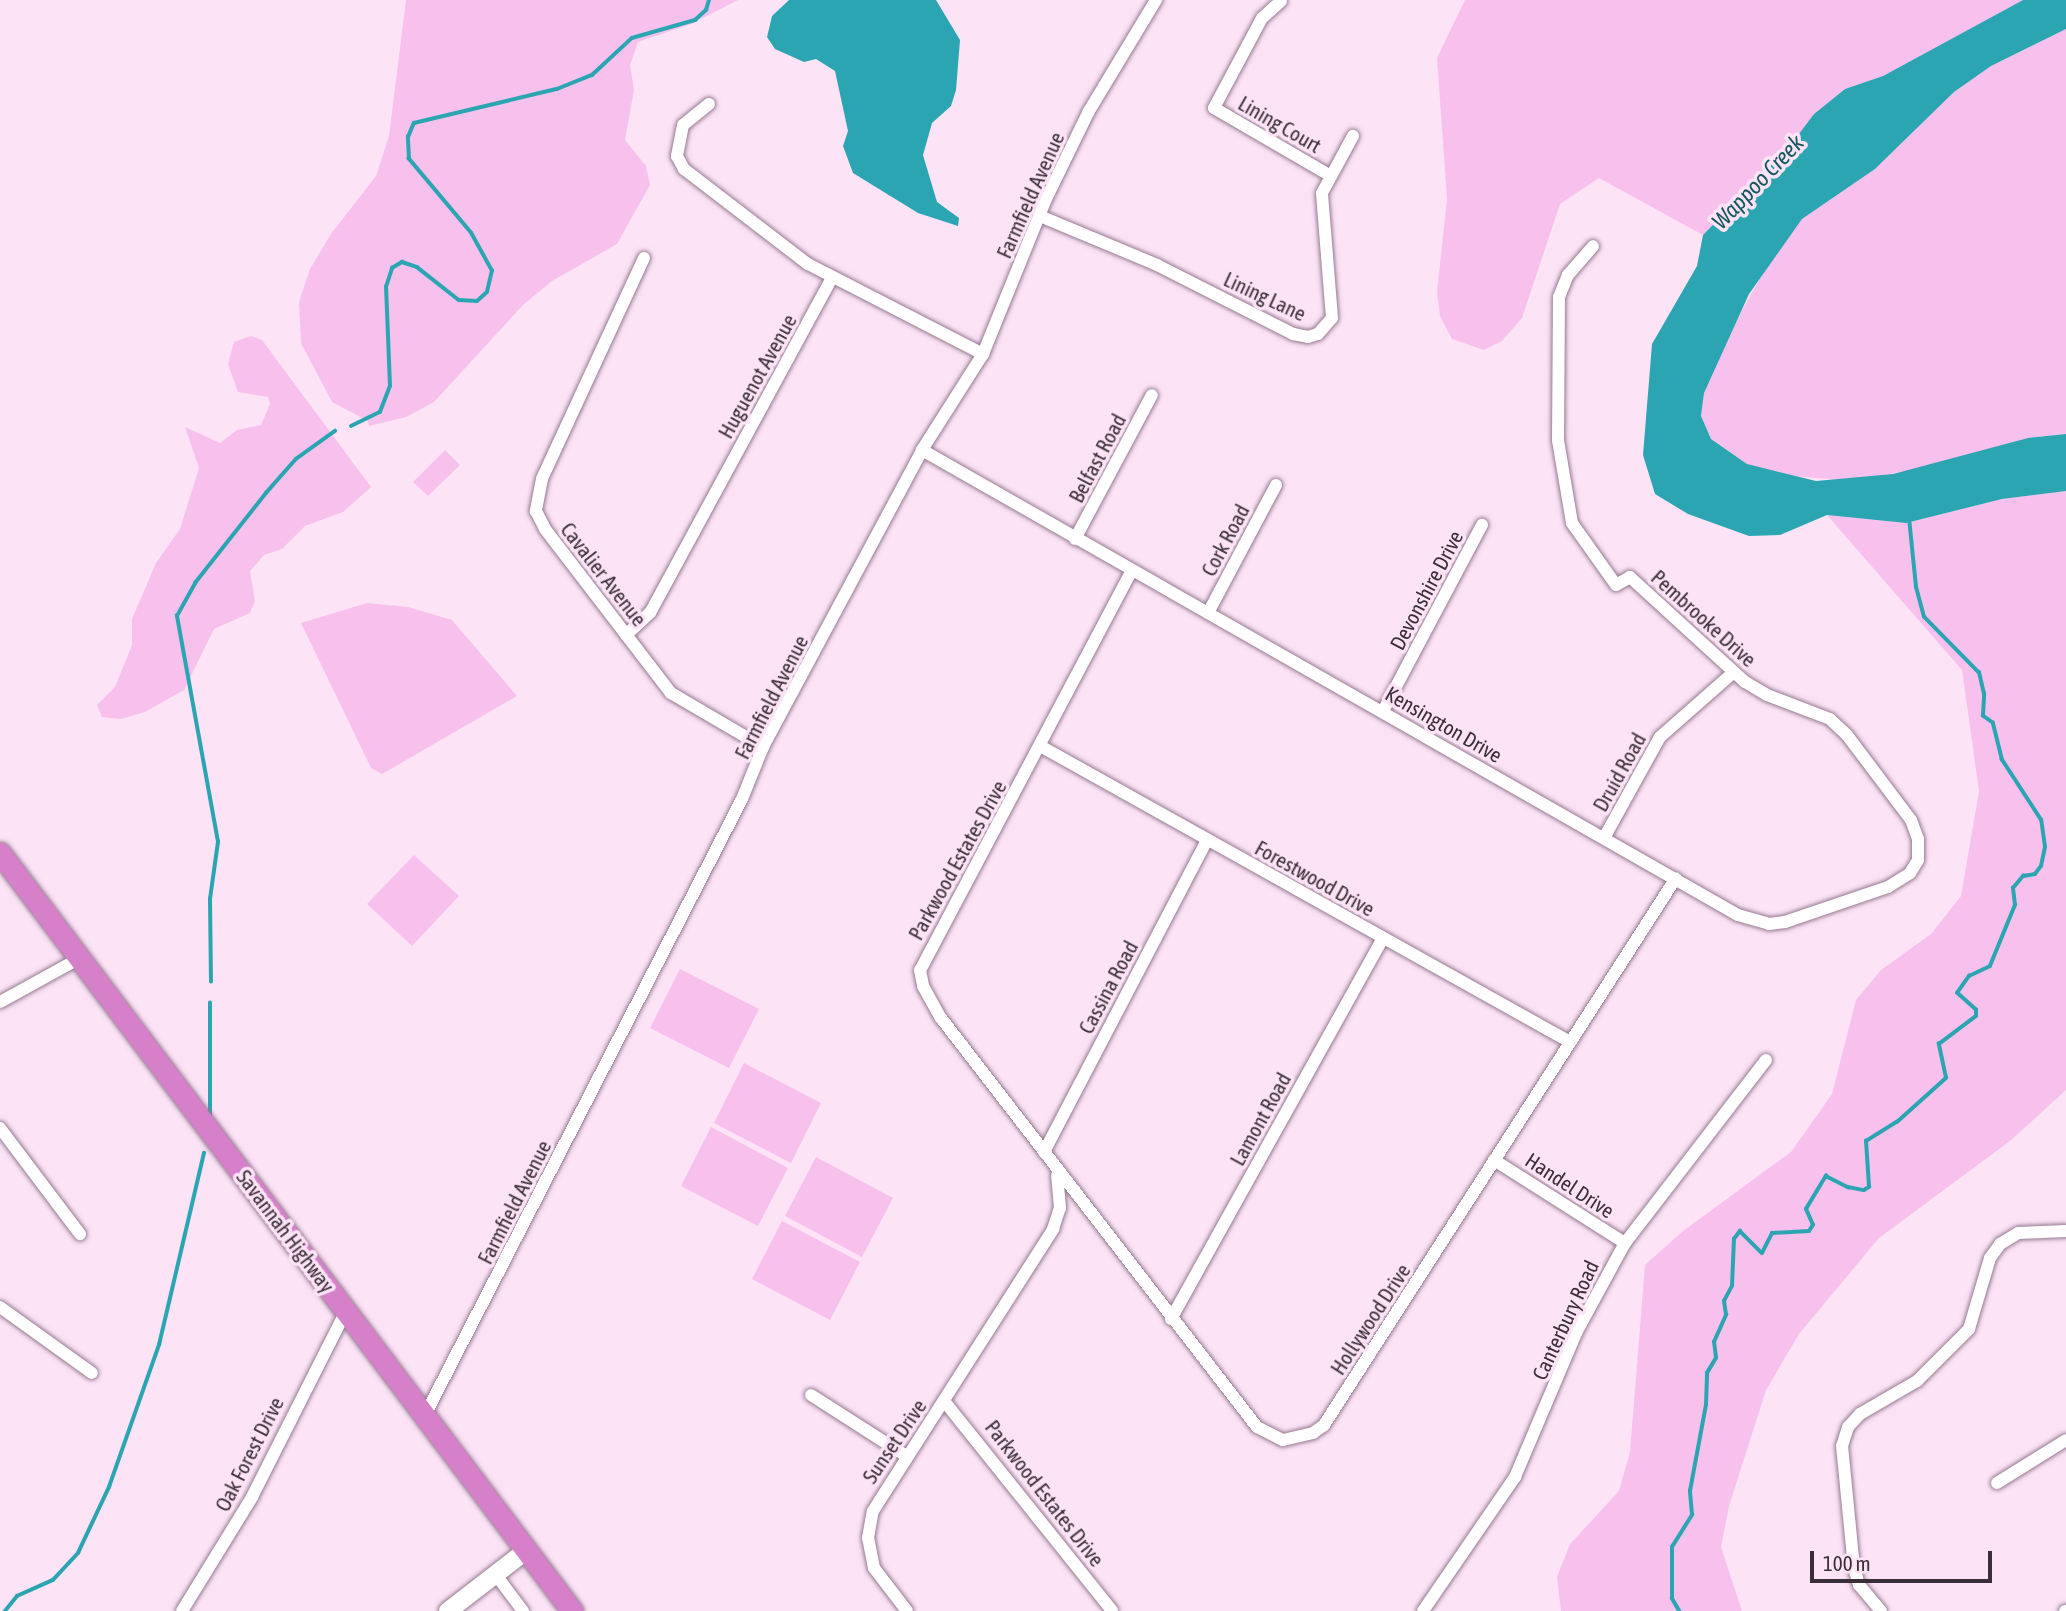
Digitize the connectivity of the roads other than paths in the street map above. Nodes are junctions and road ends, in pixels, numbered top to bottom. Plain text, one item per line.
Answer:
1 (1156, 0) edge
2 (1281, 1) edge
3 (709, 104) dead end
4 (1353, 136) dead end
5 (1329, 175) junction
6 (1040, 216) junction
7 (1593, 246) dead end
8 (644, 258) dead end
9 (832, 278) junction
10 (983, 354) junction
11 (1152, 395) dead end
12 (922, 450) junction
13 (1276, 485) dead end
14 (1482, 525) dead end
15 (1075, 540) junction
16 (1131, 572) junction
17 (1208, 613) junction
18 (626, 635) junction
19 (1734, 672) junction
20 (1383, 711) junction
21 (762, 747) junction
22 (1042, 747) junction
23 (1911, 820) joint
24 (1604, 838) junction
25 (1207, 840) junction
26 (0, 853) edge
27 (1676, 878) junction
28 (1383, 938) junction
29 (80, 958) junction
30 (0, 1002) edge
31 (1570, 1042) junction
32 (1766, 1060) dead end
33 (0, 1128) edge
34 (1044, 1152) junction
35 (1494, 1160) junction
36 (1056, 1168) junction
37 (2066, 1231) edge
38 (80, 1234) dead end
39 (1625, 1243) junction
40 (0, 1307) edge
41 (346, 1311) junction
42 (1171, 1319) junction
43 (92, 1373) dead end
44 (811, 1395) dead end
45 (944, 1401) junction
46 (425, 1415) junction
47 (2066, 1440) edge
48 (905, 1455) junction
49 (1997, 1483) dead end
50 (527, 1550) junction
51 (496, 1575) junction
52 (1428, 1609) edge
53 (183, 1611) edge
54 (448, 1611) edge
55 (523, 1611) edge
56 (572, 1611) edge
57 (908, 1611) edge
58 (1112, 1611) edge
59 (1881, 1611) edge

1 - 6 street, Farmfield Avenue
2 - 5 street, Lining Court
3 - 9 street
4 - 5 street, Lining Lane
5 - 6 street, Lining Lane
6 - 10 street, Farmfield Avenue
7 - 19 street, Pembrooke Drive
8 - 18 street, Cavalier Avenue
9 - 10 street
9 - 18 street, Huguenot Avenue
10 - 12 street, Farmfield Avenue
11 - 15 street, Belfast Road
12 - 15 street, Kensington Drive
12 - 21 street, Farmfield Avenue
13 - 17 street, Cork Road
14 - 20 street, Devonshire Drive
15 - 16 street, Kensington Drive
16 - 17 street, Kensington Drive
16 - 22 street, Parkwood Estates Drive
17 - 20 street, Kensington Drive
18 - 21 street, Cavalier Avenue
19 - 23 street, Pembrooke Drive
19 - 24 street, Druid Road
20 - 24 street, Kensington Drive
21 - 46 street, Farmfield Avenue
22 - 25 street, Forestwood Drive
22 - 34 street, Parkwood Estates Drive
23 - 27 street, Kensington Drive
24 - 27 street, Kensington Drive
25 - 28 street, Forestwood Drive
25 - 34 street, Cassina Road
26 - 29 highway, Savannah Highway
27 - 31 street, Hollywood Drive
28 - 31 street, Forestwood Drive
28 - 42 street, Lamont Road
29 - 30 street
29 - 41 highway, Savannah Highway
31 - 35 street, Hollywood Drive
32 - 39 street, Canterbury Road
33 - 38 street
34 - 36 street, Hollywood Drive
35 - 39 street, Handel Drive
35 - 42 street, Hollywood Drive
36 - 42 street, Hollywood Drive
36 - 45 street, Sunset Drive
37 - 59 street
39 - 52 street, Canterbury Road
40 - 43 street
41 - 46 highway, Savannah Highway
41 - 53 street, Oak Forest Drive
44 - 48 street
45 - 48 street, Sunset Drive
45 - 58 street, Parkwood Estates Drive
46 - 50 highway, Savannah Highway
47 - 49 street
48 - 57 street, Sunset Drive
50 - 51 main road
50 - 56 highway, Savannah Highway
51 - 54 main road
51 - 55 street

